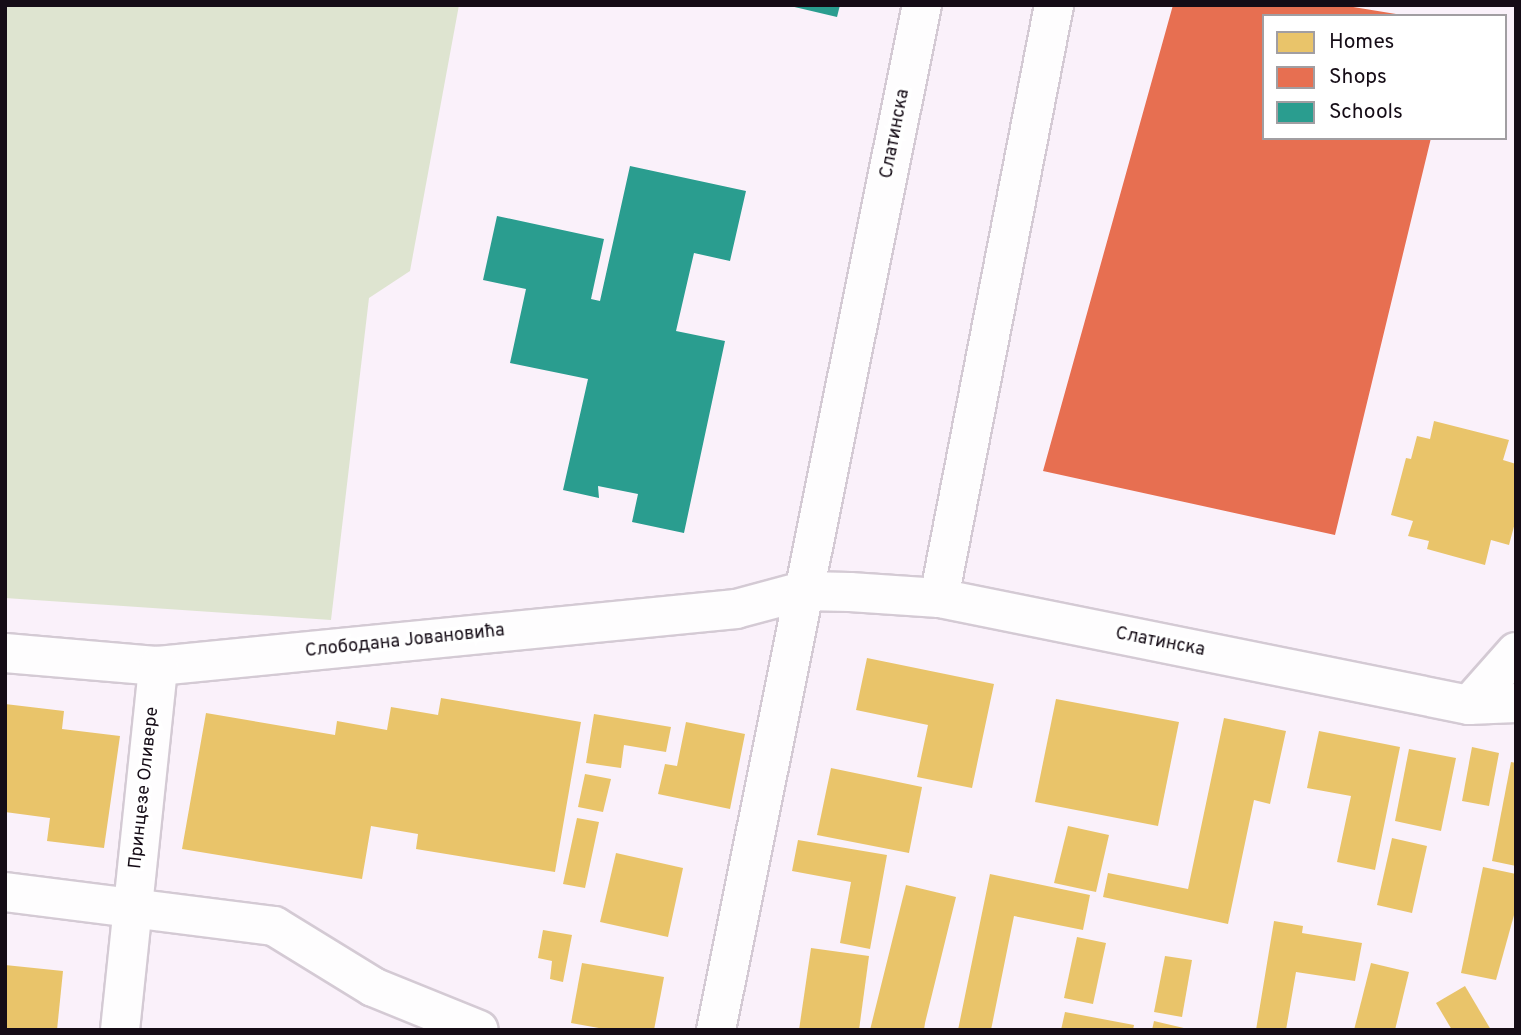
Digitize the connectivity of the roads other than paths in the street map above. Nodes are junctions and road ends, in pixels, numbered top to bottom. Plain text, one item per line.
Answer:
1 (922, 5) edge
2 (1054, 5) edge
3 (803, 591) junction
4 (939, 598) junction
5 (1516, 652) edge
6 (5, 653) edge
7 (158, 666) junction
8 (1516, 703) edge
9 (1469, 705) junction
10 (5, 892) edge
11 (133, 910) junction
12 (120, 1030) edge
13 (479, 1030) edge
14 (716, 1030) edge

1 - 3 street, Слатинска
2 - 4 street
3 - 4 street, Слатинска
3 - 7 street, Слободана Јовановића
3 - 14 street, Слатинска
4 - 9 street, Слатинска
5 - 9 street
6 - 7 street, Слободана Јовановића
7 - 11 street, Принцезе Оливере
8 - 9 street, Слатинска
10 - 11 street
11 - 12 street, Принцезе Оливере
11 - 13 street

